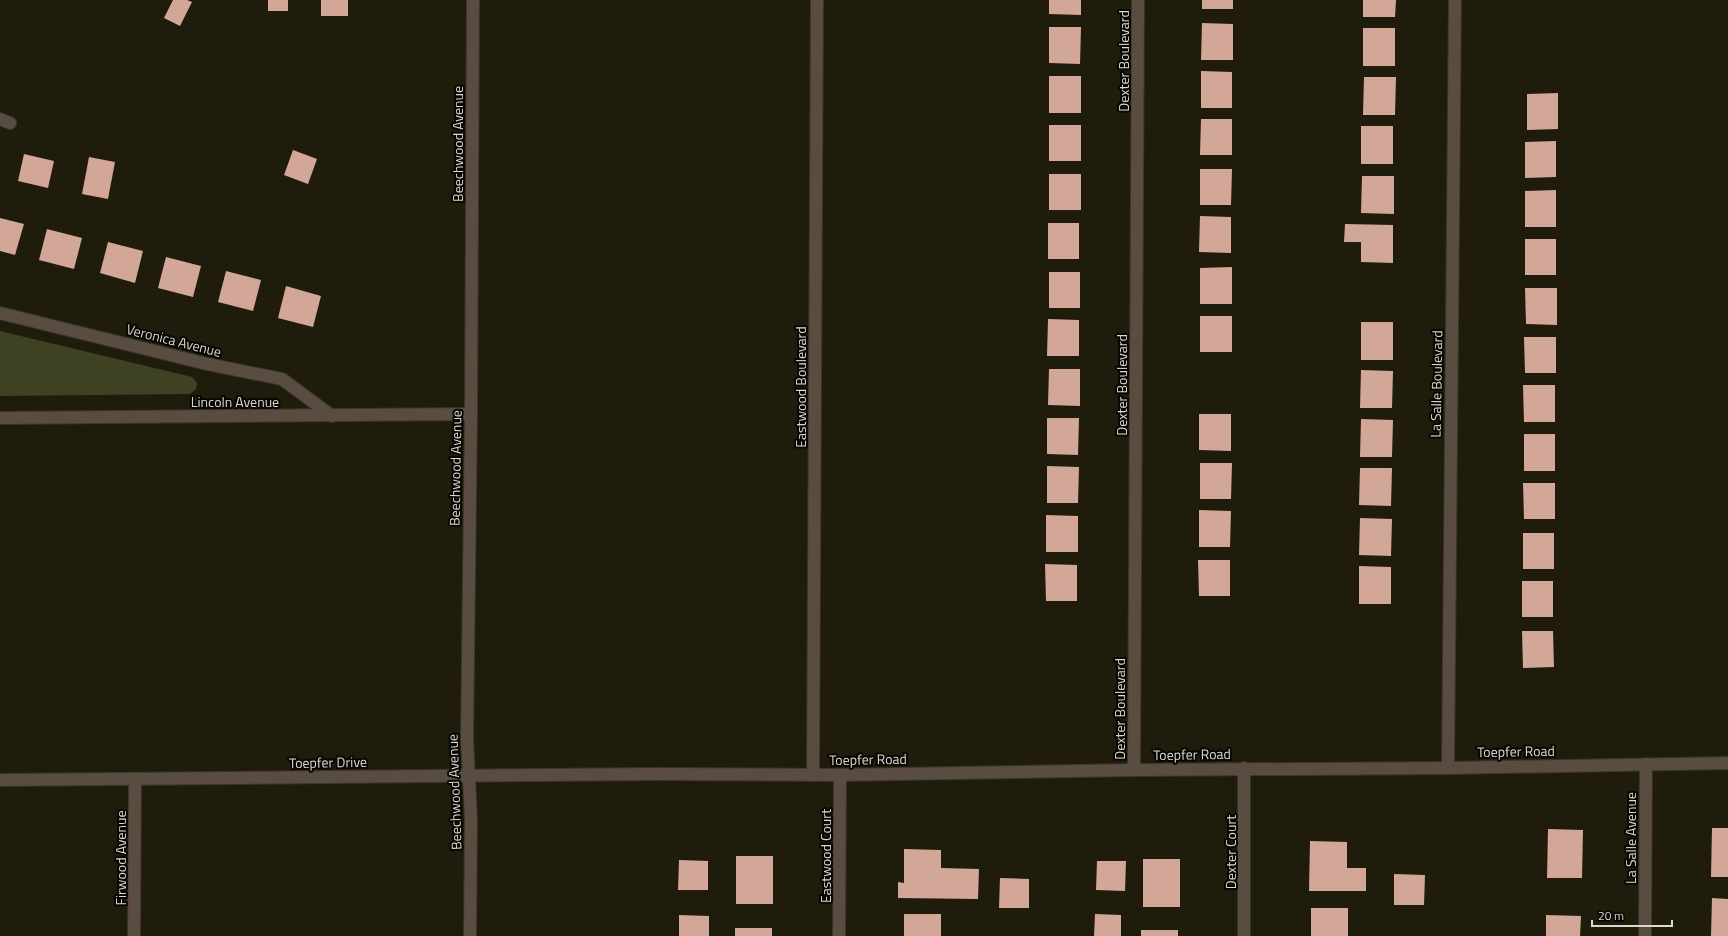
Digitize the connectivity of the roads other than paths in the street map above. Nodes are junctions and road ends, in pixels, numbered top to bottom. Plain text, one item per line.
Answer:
1 (473, 0) edge
2 (817, 0) edge
3 (1138, 0) edge
4 (1455, 0) edge
5 (0, 313) edge
6 (471, 414) junction
7 (332, 416) junction
8 (0, 418) edge
9 (1728, 763) edge
10 (1646, 764) junction
11 (1244, 768) junction
12 (1448, 768) junction
13 (1134, 770) junction
14 (657, 774) joint
15 (813, 775) junction
16 (840, 775) junction
17 (468, 776) junction
18 (0, 780) edge
19 (136, 780) junction
20 (134, 936) edge
21 (470, 936) edge
22 (839, 936) edge
23 (1244, 936) edge
24 (1645, 936) edge

1 - 6 street, Beechwood Avenue
2 - 15 street, Eastwood Boulevard
3 - 13 street, Dexter Boulevard
4 - 12 street, La Salle Boulevard
5 - 7 street, Veronica Avenue
6 - 7 street, Lincoln Avenue
6 - 17 street, Beechwood Avenue
7 - 8 street, Lincoln Avenue
9 - 10 street, Toepfer Road
10 - 12 street, Toepfer Road
10 - 24 street, La Salle Avenue
11 - 12 street, Toepfer Road
11 - 13 street, Toepfer Road
11 - 23 street, Dexter Court
13 - 16 street, Toepfer Road
14 - 15 street, Toepfer Road
14 - 17 street, Toepfer Drive
15 - 16 street, Toepfer Road
16 - 22 street, Eastwood Court
17 - 19 street, Toepfer Drive
17 - 21 street, Beechwood Avenue
18 - 19 street, Toepfer Drive
19 - 20 street, Firwood Avenue

